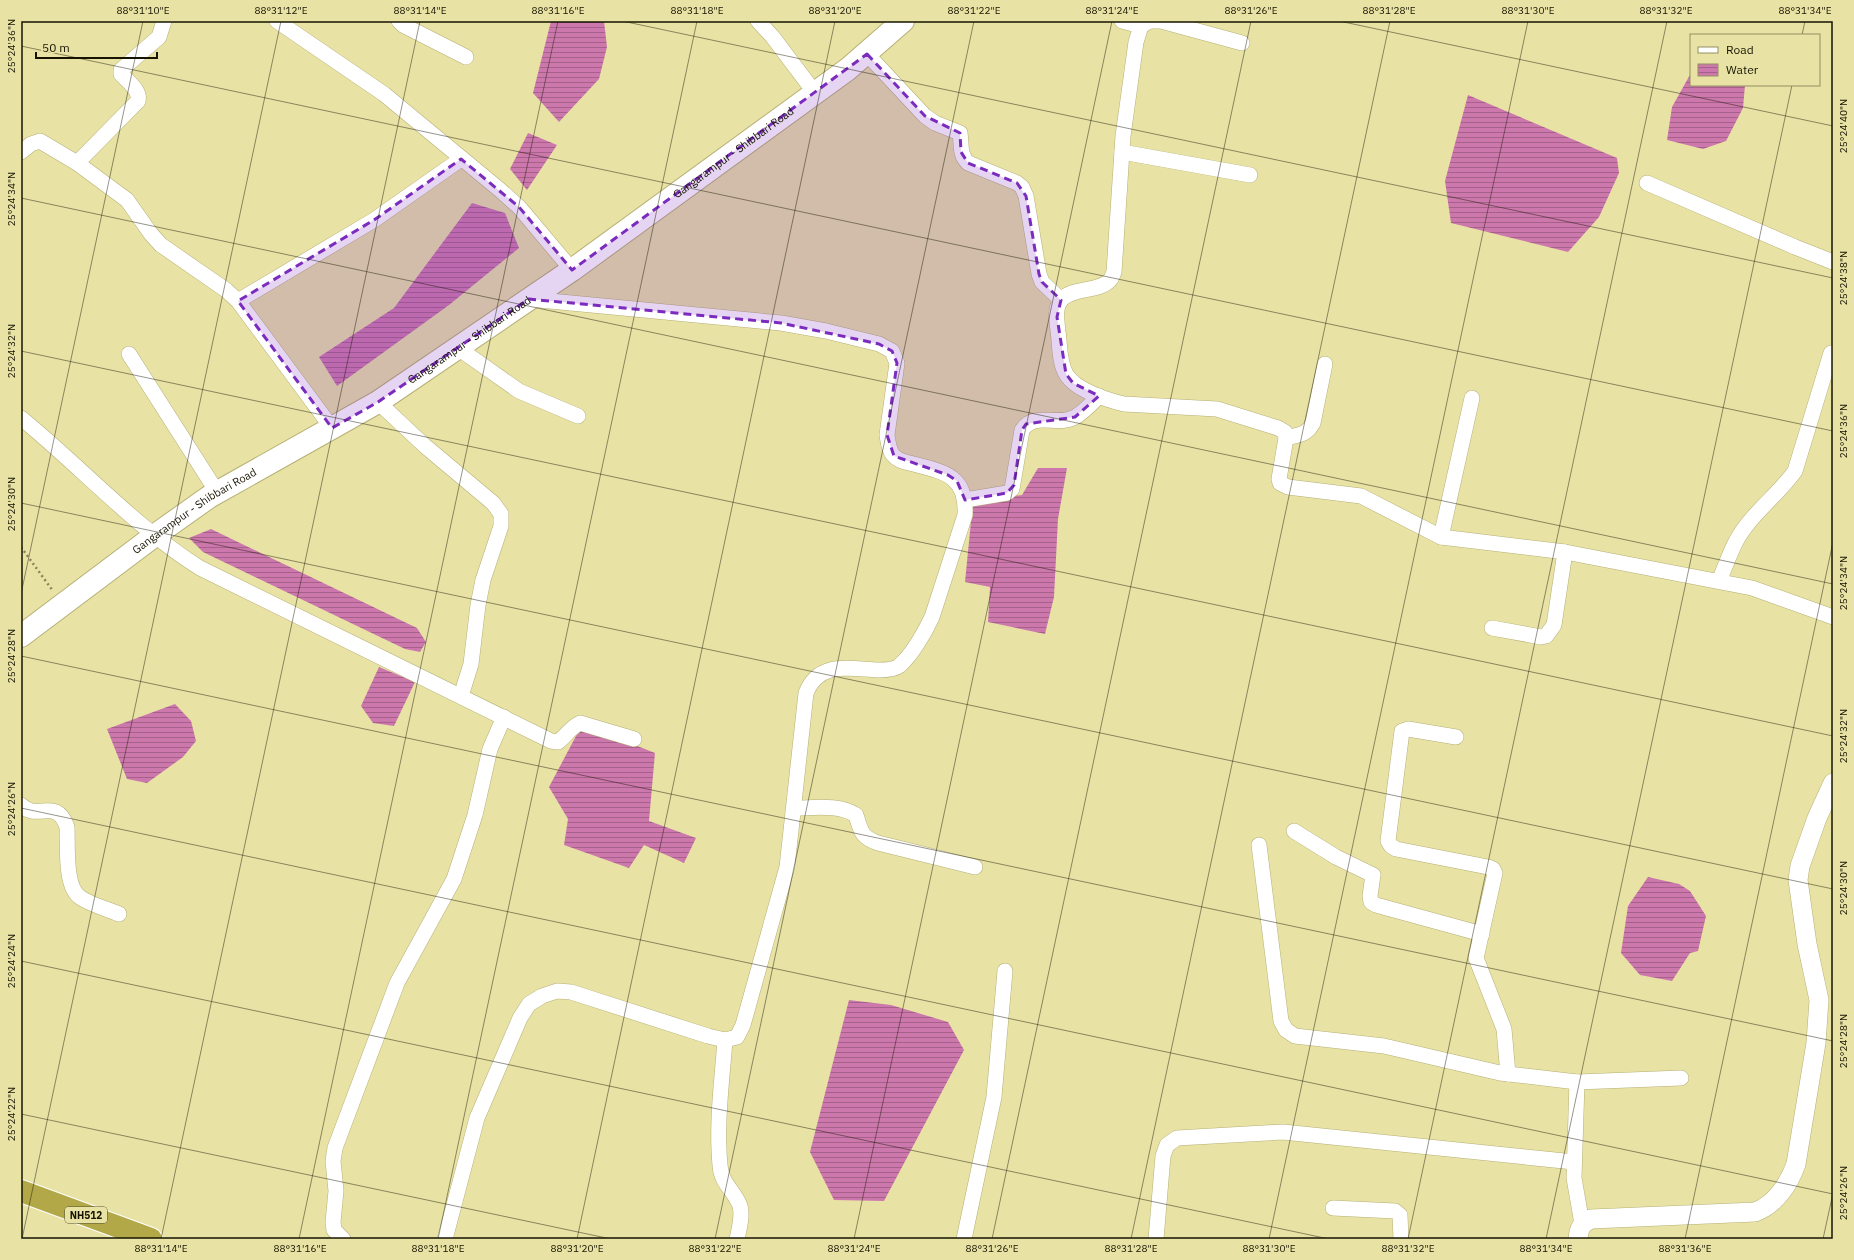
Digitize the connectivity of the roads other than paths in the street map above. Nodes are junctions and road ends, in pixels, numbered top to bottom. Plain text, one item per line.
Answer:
1 (164, 21) edge
2 (277, 21) edge
3 (399, 21) edge
4 (758, 21) edge
5 (903, 21) edge
6 (1122, 21) edge
7 (1141, 26) junction
8 (1242, 43) dead end
9 (867, 54) junction
10 (466, 57) dead end
11 (815, 93) junction
12 (21, 152) edge
13 (1122, 152) junction
14 (461, 159) junction
15 (77, 163) junction
16 (1250, 174) dead end
17 (1647, 183) dead end
18 (1833, 262) edge
19 (572, 270) junction
20 (529, 299) junction
21 (1060, 300) junction
22 (238, 301) junction
23 (458, 348) junction
24 (1831, 353) dead end
25 (130, 354) dead end
26 (1325, 364) dead end
27 (1100, 396) junction
28 (1472, 398) dead end
29 (378, 402) junction
30 (578, 416) dead end
31 (21, 418) edge
32 (332, 428) junction
33 (1286, 438) junction
34 (217, 492) junction
35 (965, 500) junction
36 (154, 536) junction
37 (1441, 537) junction
38 (1565, 552) junction
39 (1719, 581) junction
40 (1833, 617) edge
41 (1492, 628) dead end
42 (21, 636) edge
43 (461, 696) junction
44 (504, 717) junction
45 (1456, 737) dead end
46 (634, 739) dead end
47 (1833, 783) edge
48 (21, 805) edge
49 (794, 808) junction
50 (1294, 831) dead end
51 (1259, 845) dead end
52 (975, 867) dead end
53 (119, 914) dead end
54 (1482, 934) junction
55 (1006, 971) dead end
56 (725, 1040) junction
57 (1508, 1074) junction
58 (1681, 1078) dead end
59 (1577, 1082) junction
60 (1574, 1162) junction
61 (21, 1191) edge
62 (21, 1207) edge
63 (1333, 1208) dead end
64 (1580, 1231) edge
65 (112, 1239) edge
66 (151, 1239) edge
67 (343, 1239) edge
68 (445, 1239) edge
69 (737, 1239) edge
70 (964, 1239) edge
71 (1156, 1239) edge
72 (1401, 1239) edge

1 - 15 street
2 - 14 street
3 - 10 street
4 - 11 street
5 - 9 main road, Gangarampur - Shibbari Road
6 - 7 street
7 - 8 street
7 - 13 street
9 - 11 main road, Gangarampur - Shibbari Road
9 - 21 street
11 - 19 main road, Gangarampur - Shibbari Road
12 - 15 street
13 - 16 street
13 - 21 street
14 - 19 street
14 - 22 street
15 - 22 street
17 - 18 street
19 - 20 main road, Gangarampur - Shibbari Road
20 - 23 main road, Gangarampur - Shibbari Road
20 - 35 street
21 - 27 street
22 - 32 street
23 - 29 main road, Gangarampur - Shibbari Road
23 - 30 street
24 - 39 street
25 - 34 street
26 - 33 street
27 - 33 street
27 - 35 street
28 - 37 street
29 - 32 main road, Gangarampur - Shibbari Road
29 - 43 street
31 - 36 street
32 - 34 main road, Gangarampur - Shibbari Road
33 - 37 street
34 - 36 main road, Gangarampur - Shibbari Road
35 - 49 street
36 - 42 main road, Gangarampur - Shibbari Road
36 - 43 street
37 - 38 street
38 - 39 street
38 - 41 street
39 - 40 street
43 - 44 street
44 - 46 street
44 - 67 street
45 - 54 street
47 - 64 street
48 - 53 street
49 - 52 street
49 - 56 street
50 - 54 street
51 - 57 street
54 - 57 street
55 - 70 street
56 - 68 street
56 - 69 street
57 - 59 street
58 - 59 street
59 - 60 street
60 - 64 street
60 - 71 street
61 - 66 highway, NH512
62 - 65 highway, NH512
63 - 72 street

